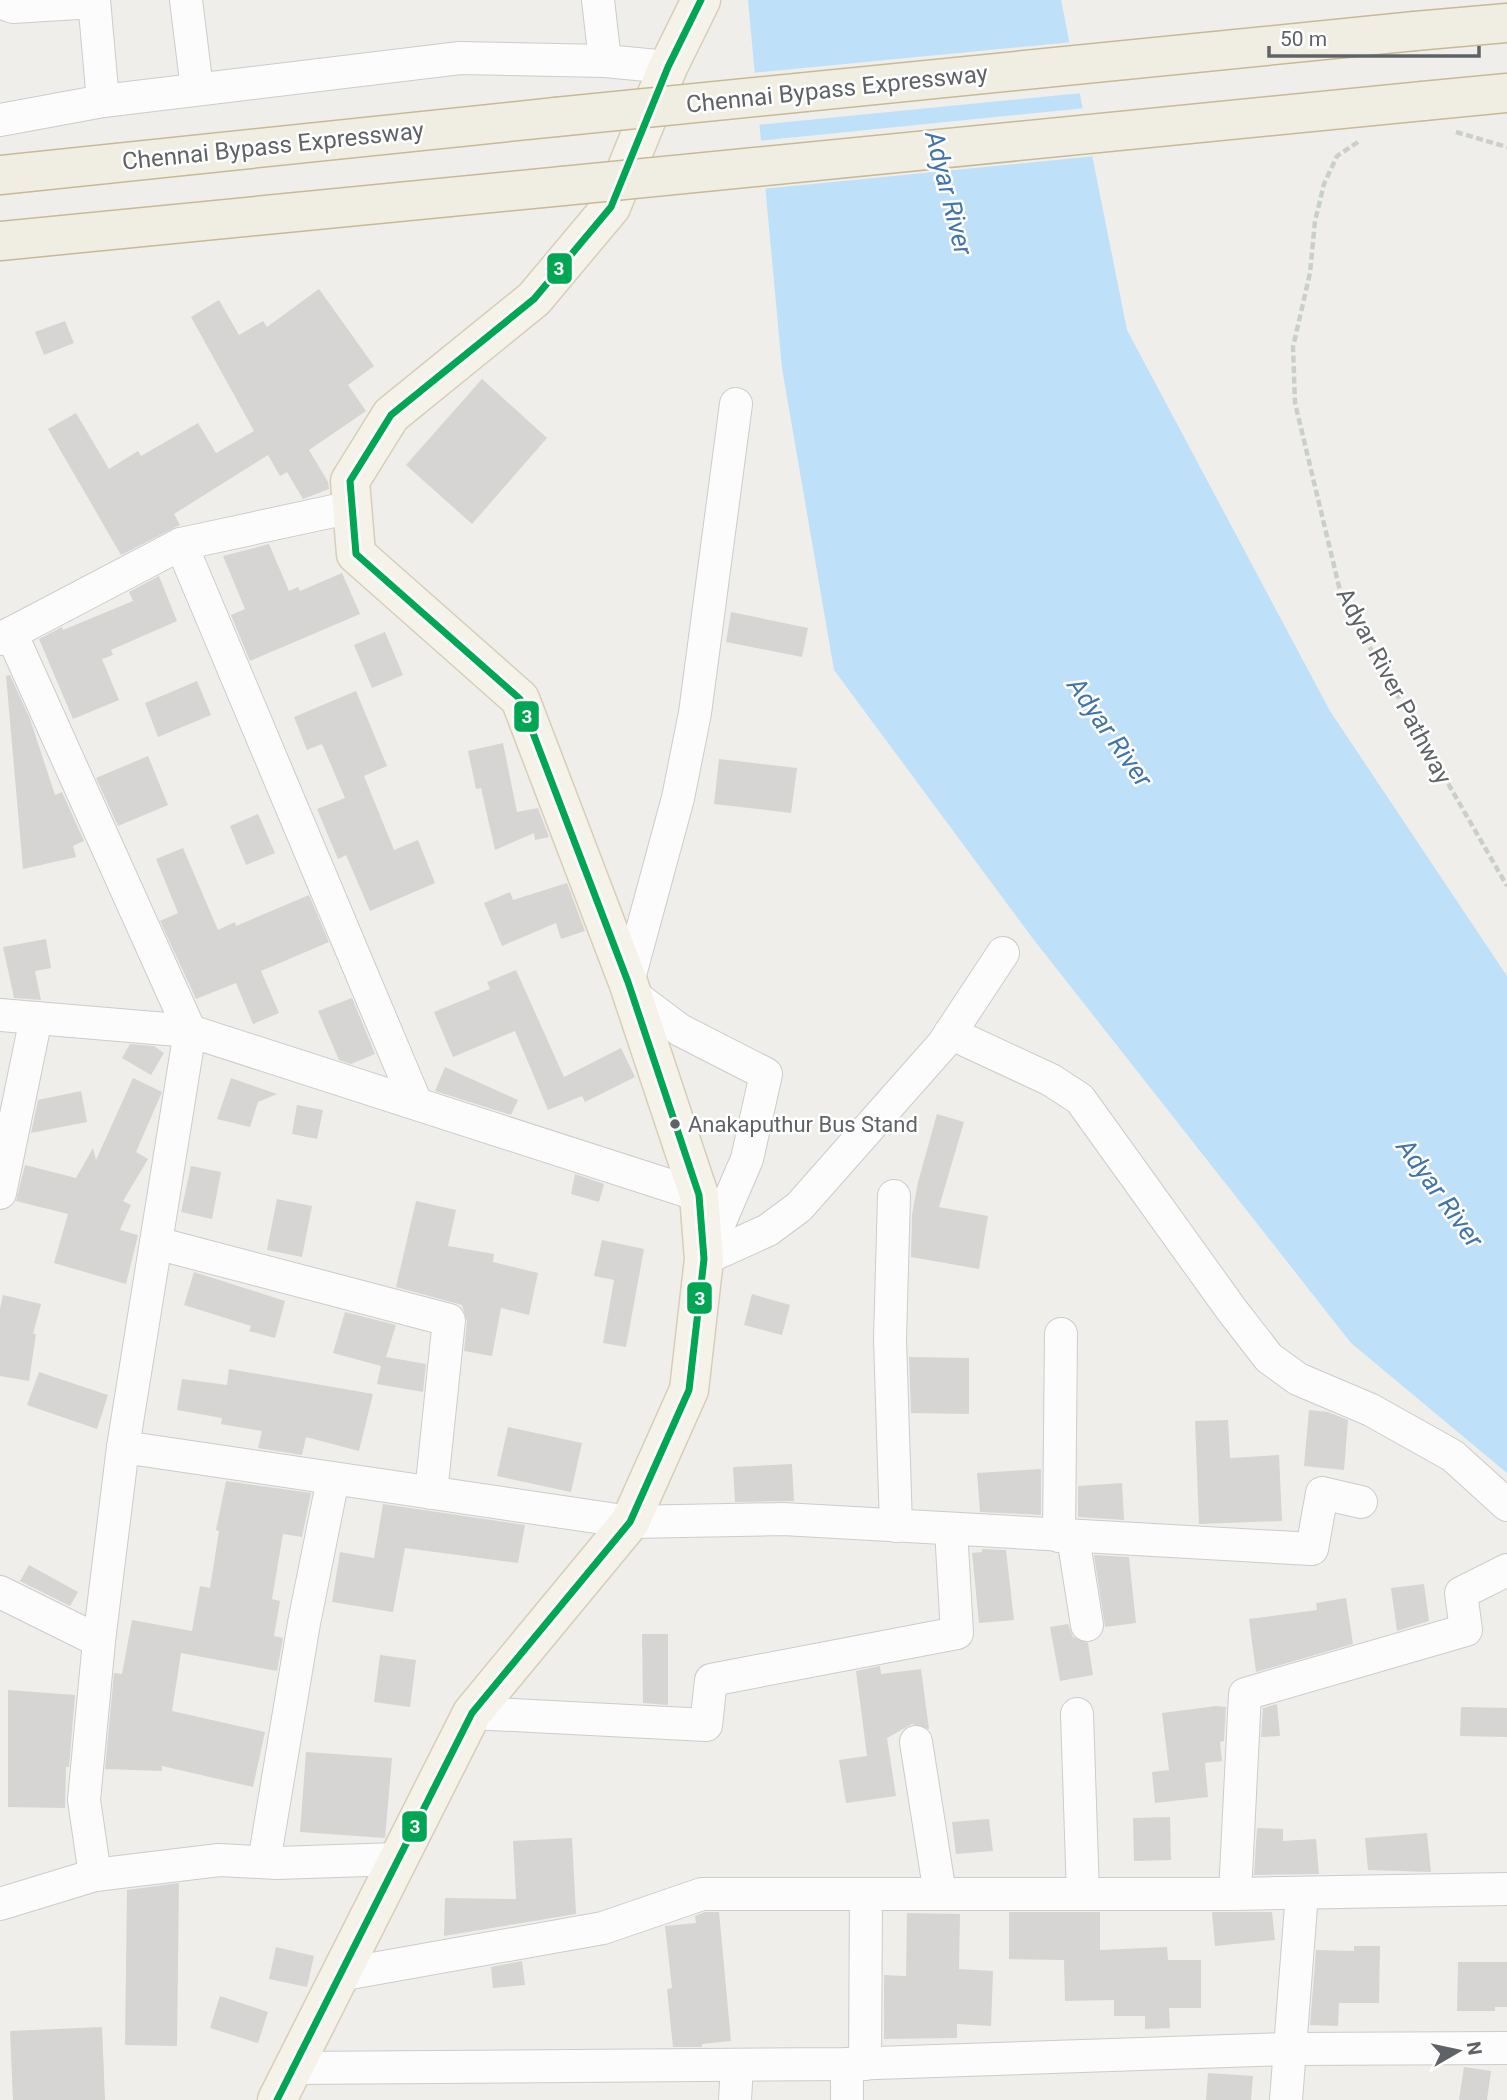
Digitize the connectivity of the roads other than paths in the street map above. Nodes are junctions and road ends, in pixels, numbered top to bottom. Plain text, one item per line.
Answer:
1 (186, 0) edge
2 (598, 0) edge
3 (701, 0) edge
4 (94, 1) edge
5 (0, 2) edge
6 (1507, 23) edge
7 (604, 61) junction
8 (671, 61) junction
9 (197, 89) junction
10 (1507, 93) edge
11 (103, 101) junction
12 (0, 120) edge
13 (0, 175) edge
14 (0, 242) edge
15 (736, 404) dead end
16 (352, 507) junction
17 (181, 544) junction
18 (5, 636) edge
19 (1003, 953) dead end
20 (630, 988) junction
21 (0, 1015) edge
22 (36, 1018) junction
23 (190, 1031) junction
24 (950, 1032) junction
25 (416, 1103) junction
26 (0, 1193) edge
27 (699, 1195) junction
28 (894, 1196) dead end
29 (156, 1243) junction
30 (704, 1259) junction
31 (1061, 1334) dead end
32 (123, 1447) junction
33 (333, 1479) junction
34 (431, 1493) junction
35 (1361, 1502) dead end
36 (1507, 1505) edge
37 (629, 1522) junction
38 (896, 1526) junction
39 (951, 1529) junction
40 (1066, 1536) junction
41 (1507, 1570) edge
42 (0, 1592) edge
43 (1087, 1625) dead end
44 (99, 1641) junction
45 (472, 1713) junction
46 (1077, 1714) dead end
47 (916, 1742) dead end
48 (398, 1859) junction
49 (264, 1862) junction
50 (95, 1875) junction
51 (1507, 1889) edge
52 (1302, 1893) junction
53 (866, 1894) junction
54 (940, 1894) junction
55 (1083, 1894) junction
56 (1236, 1894) junction
57 (0, 1904) edge
58 (339, 1975) junction
59 (1507, 2048) edge
60 (1288, 2049) junction
61 (856, 2064) junction
62 (737, 2066) junction
63 (285, 2084) edge
64 (735, 2100) edge
65 (847, 2100) edge
66 (1286, 2100) edge

1 - 9 street
2 - 7 street
3 - 8 main road
4 - 5 street
4 - 11 street
6 - 13 highway, Chennai Bypass Expressway, bridge
7 - 8 street
7 - 9 street
8 - 16 main road
9 - 11 street
10 - 14 highway, bridge
11 - 12 street
15 - 20 street
16 - 17 street
16 - 20 main road
17 - 18 street
17 - 25 street
18 - 23 street
19 - 24 street
20 - 27 main road
20 - 30 street
21 - 22 street
22 - 23 street
22 - 26 street
23 - 25 street
23 - 29 street
24 - 30 street
24 - 36 street
25 - 27 street
27 - 30 main road
28 - 38 street
29 - 32 street
29 - 34 street
30 - 37 main road
31 - 40 street
32 - 33 street
32 - 44 street
33 - 34 street
33 - 49 street
34 - 37 street
35 - 40 street
37 - 38 street
37 - 45 main road
38 - 39 street
39 - 40 street
39 - 45 street
40 - 43 street
41 - 56 street
42 - 44 street
44 - 50 street
45 - 48 main road
46 - 55 street
47 - 54 street
48 - 49 street
48 - 58 main road
49 - 50 street
50 - 57 street
51 - 52 street
52 - 56 street
52 - 60 street
53 - 54 street
53 - 58 street
53 - 61 street
54 - 55 street
55 - 56 street
58 - 63 main road
59 - 60 street
60 - 61 street
60 - 66 street
61 - 62 street
61 - 65 street
62 - 63 street
62 - 64 street

